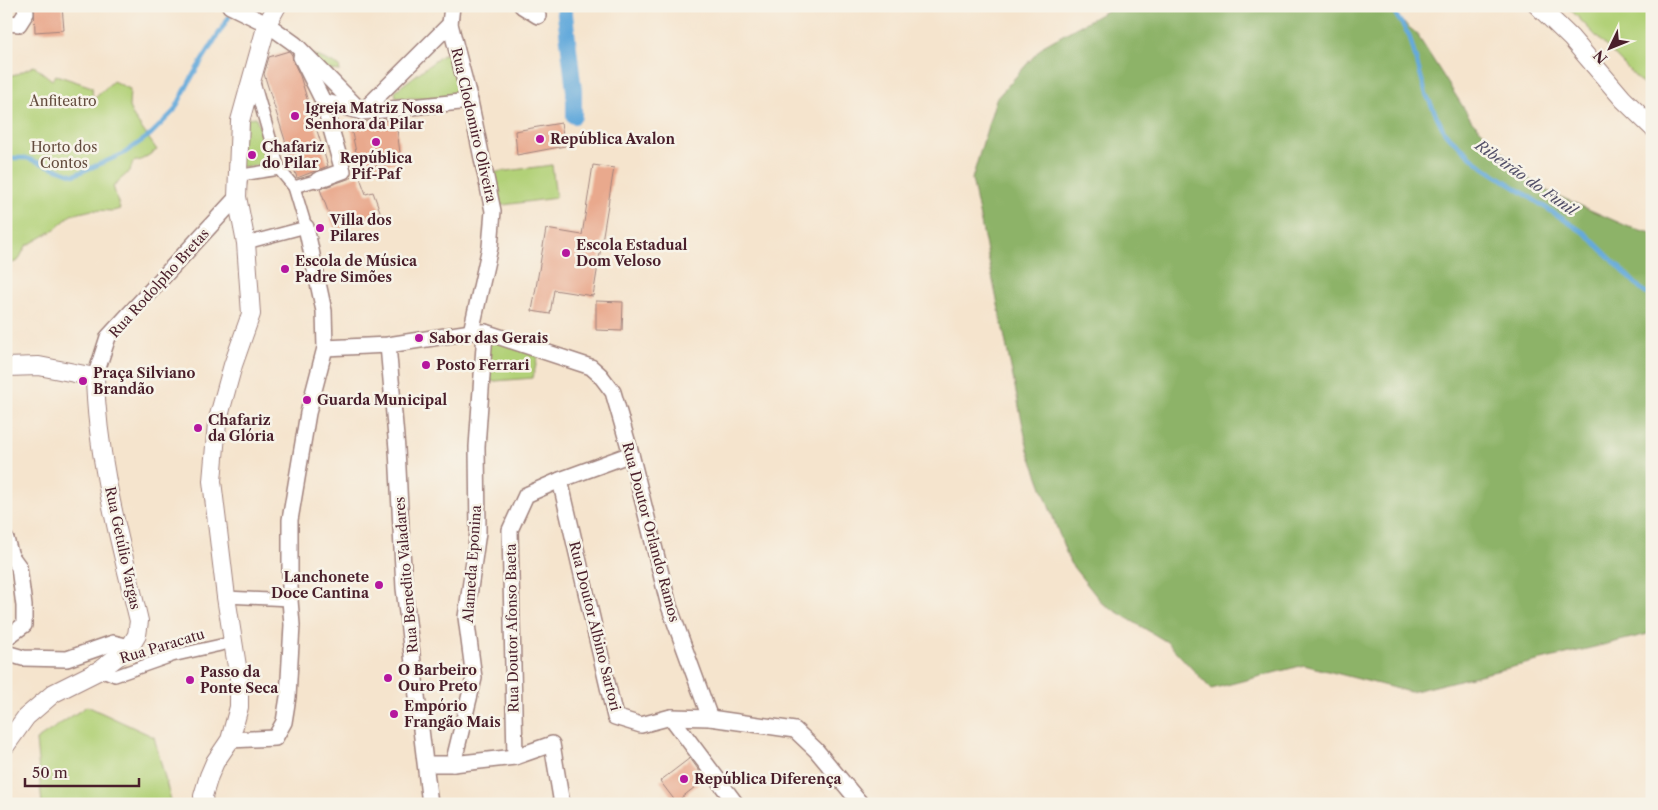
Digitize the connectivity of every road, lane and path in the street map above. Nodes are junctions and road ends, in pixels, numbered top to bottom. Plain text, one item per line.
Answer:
1 (25, 6) edge
2 (230, 6) edge
3 (277, 6) edge
4 (452, 6) edge
5 (522, 6) edge
6 (1538, 6) edge
7 (538, 16) dead end
8 (6, 23) edge
9 (267, 24) junction
10 (450, 24) junction
11 (295, 44) junction
12 (255, 68) junction
13 (323, 101) junction
14 (470, 101) junction
15 (362, 112) junction
16 (1652, 127) edge
17 (279, 169) junction
18 (318, 180) joint
19 (294, 187) junction
20 (237, 197) junction
21 (306, 226) junction
22 (246, 244) junction
23 (478, 332) junction
24 (388, 345) junction
25 (325, 348) junction
26 (6, 367) edge
27 (95, 377) junction
28 (631, 454) junction
29 (560, 480) junction
30 (6, 539) edge
31 (226, 597) junction
32 (290, 600) junction
33 (6, 638) edge
34 (234, 642) junction
35 (130, 647) junction
36 (6, 653) edge
37 (100, 670) junction
38 (671, 717) junction
39 (710, 718) junction
40 (230, 740) junction
41 (6, 745) edge
42 (516, 757) junction
43 (426, 764) junction
44 (453, 764) junction
45 (204, 804) edge
46 (430, 804) edge
47 (562, 804) edge
48 (736, 804) edge
49 (861, 804) edge

1 - 8 street
2 - 9 street
3 - 9 street
4 - 10 street, Rua Clodomiro Oliveira
5 - 7 street
6 - 16 street
9 - 11 street
9 - 12 street
10 - 14 street, Rua Clodomiro Oliveira
10 - 15 street
11 - 13 street
11 - 15 street
12 - 17 street
12 - 20 street
13 - 15 street
13 - 18 street
14 - 15 street
14 - 23 street, Rua Clodomiro Oliveira
17 - 19 street
17 - 20 street
18 - 19 street
19 - 21 street
20 - 22 street
20 - 27 street, Rua Rodolpho Bretas
21 - 22 street
21 - 25 street
22 - 31 street
23 - 24 street
23 - 28 street, Rua Doutor Orlando Ramos
23 - 44 street, Alameda Eponina
24 - 25 street
24 - 43 street, Rua Benedito Valadares
25 - 32 street
26 - 27 street
27 - 35 street, Rua Getúlio Vargas
28 - 29 street, Rua Doutor Afonso Baeta
28 - 39 street, Rua Doutor Orlando Ramos
29 - 38 street, Rua Doutor Albino Sartori
29 - 42 street, Rua Doutor Afonso Baeta
30 - 33 street
31 - 32 street
31 - 34 street
32 - 40 street
34 - 37 street, Rua Paracatu
34 - 40 street
35 - 36 street
35 - 37 street
37 - 41 street
38 - 39 street, Rua Doutor Albino Sartori
38 - 48 street
39 - 49 street
40 - 45 street
42 - 44 street
42 - 47 street
43 - 44 street
43 - 46 street, Rua Benedito Valadares

